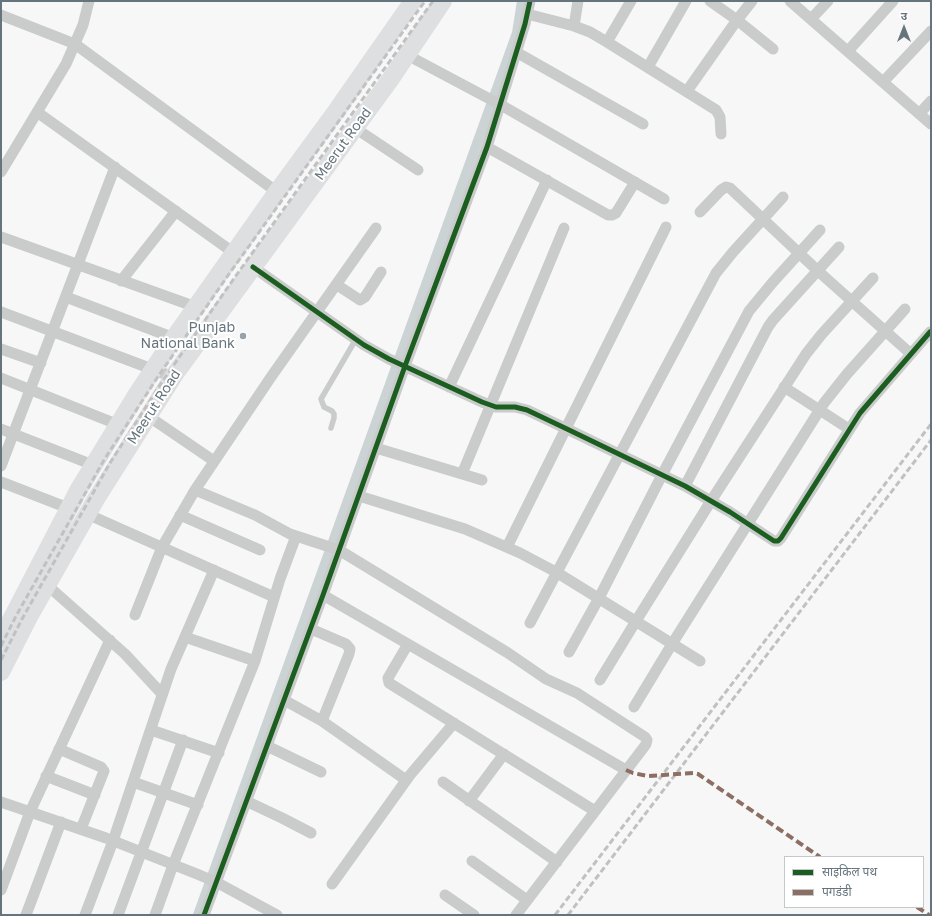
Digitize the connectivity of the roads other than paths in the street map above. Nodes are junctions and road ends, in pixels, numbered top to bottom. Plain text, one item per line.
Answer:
1 (89, 1) edge
2 (414, 1) edge
3 (444, 1) edge
4 (530, 1) edge
5 (578, 1) edge
6 (631, 1) edge
7 (686, 1) edge
8 (710, 1) edge
9 (752, 1) edge
10 (790, 1) edge
11 (828, 1) edge
12 (893, 1) edge
13 (527, 14) junction
14 (1, 15) edge
15 (811, 19) junction
16 (736, 20) junction
17 (574, 26) junction
18 (931, 31) edge
19 (607, 42) junction
20 (74, 44) junction
21 (773, 49) dead end
22 (848, 51) junction
23 (516, 52) junction
24 (407, 55) junction
25 (648, 67) junction
26 (883, 82) junction
27 (687, 91) junction
28 (931, 101) edge
29 (499, 104) junction
30 (37, 112) junction
31 (919, 114) junction
32 (643, 124) dead end
33 (931, 124) edge
34 (355, 128) junction
35 (721, 134) dead end
36 (487, 147) junction
37 (115, 168) junction
38 (418, 170) dead end
39 (1, 172) edge
40 (547, 180) junction
41 (635, 182) junction
42 (277, 192) junction
43 (783, 198) dead end
44 (664, 199) dead end
45 (176, 211) junction
46 (700, 212) dead end
47 (764, 218) junction
48 (666, 227) dead end
49 (376, 228) dead end
50 (564, 228) dead end
51 (820, 230) dead end
52 (1, 237) edge
53 (839, 247) dead end
54 (234, 252) junction
55 (799, 252) junction
56 (78, 265) junction
57 (253, 267) junction
58 (818, 270) junction
59 (381, 272) dead end
60 (873, 278) dead end
61 (122, 281) junction
62 (337, 285) junction
63 (66, 297) junction
64 (852, 301) junction
65 (196, 307) junction
66 (905, 309) dead end
67 (1, 312) edge
68 (317, 313) junction
69 (885, 331) junction
70 (53, 332) junction
71 (930, 332) dead end
72 (174, 338) junction
73 (356, 339) junction
74 (1, 349) edge
75 (911, 354) junction
76 (41, 363) junction
77 (403, 365) junction
78 (153, 370) junction
79 (173, 377) junction
80 (1, 378) edge
81 (449, 387) junction
82 (784, 387) junction
83 (31, 390) junction
84 (490, 405) junction
85 (820, 411) junction
86 (148, 416) junction
87 (119, 425) junction
88 (330, 428) dead end
89 (1, 429) edge
90 (567, 429) junction
91 (849, 429) junction
92 (14, 434) junction
93 (376, 448) junction
94 (619, 455) junction
95 (214, 461) junction
96 (1, 466) edge
97 (93, 466) junction
98 (462, 474) junction
99 (662, 475) junction
100 (482, 480) dead end
101 (1, 482) edge
102 (685, 486) junction
103 (195, 490) junction
104 (359, 496) junction
105 (712, 501) junction
106 (68, 508) junction
107 (87, 514) junction
108 (180, 515) junction
109 (748, 524) junction
110 (296, 536) junction
111 (162, 547) junction
112 (333, 547) junction
113 (507, 547) junction
114 (260, 550) dead end
115 (214, 570) junction
116 (556, 572) junction
117 (47, 585) junction
118 (323, 595) junction
119 (274, 597) junction
120 (599, 598) junction
121 (135, 615) dead end
122 (636, 622) junction
123 (530, 623) dead end
124 (311, 628) junction
125 (184, 637) junction
126 (1, 639) edge
127 (110, 640) junction
128 (408, 644) junction
129 (672, 644) junction
130 (569, 652) dead end
131 (255, 661) junction
132 (700, 662) dead end
133 (1, 672) edge
134 (600, 680) dead end
135 (162, 694) junction
136 (284, 700) junction
137 (634, 707) dead end
138 (322, 721) junction
139 (454, 723) junction
140 (151, 730) junction
141 (183, 740) junction
142 (267, 746) junction
143 (59, 749) junction
144 (219, 753) junction
145 (504, 754) junction
146 (626, 770) junction
147 (321, 772) dead end
148 (46, 776) junction
149 (406, 780) junction
150 (133, 782) junction
151 (443, 782) dead end
152 (164, 793) junction
153 (95, 795) junction
154 (246, 801) junction
155 (469, 801) junction
156 (1, 802) edge
157 (198, 805) junction
158 (595, 811) junction
159 (30, 812) junction
160 (61, 822) junction
161 (81, 829) junction
162 (311, 833) dead end
163 (113, 841) junction
164 (142, 852) junction
165 (472, 861) dead end
166 (556, 862) junction
167 (173, 865) junction
168 (214, 881) junction
169 (332, 884) dead end
170 (1, 890) edge
171 (445, 895) dead end
172 (528, 900) junction
173 (26, 915) edge
174 (85, 915) edge
175 (118, 915) edge
176 (155, 915) edge
177 (204, 915) edge
178 (277, 915) edge
179 (474, 915) edge
180 (516, 915) edge

1 - 20 street
2 - 42 highway, Meerut Road
3 - 24 highway, Meerut Road
4 - 13 street
5 - 17 street
6 - 19 street
7 - 25 street
8 - 16 street
9 - 16 street
10 - 15 street
11 - 15 street
12 - 22 street
13 - 17 street
13 - 23 street
14 - 20 street
15 - 22 street
16 - 21 street
16 - 27 street
17 - 19 street
18 - 26 street
19 - 25 street
20 - 30 street
20 - 42 street
22 - 26 street
23 - 29 street
23 - 32 street
24 - 29 street
24 - 34 highway, Meerut Road
25 - 27 street
26 - 31 street
27 - 35 street
28 - 31 street
29 - 36 street
29 - 41 street
30 - 37 street
30 - 39 street
31 - 33 street
34 - 38 street
34 - 57 highway, Meerut Road
36 - 40 street
36 - 77 street
37 - 45 street
37 - 56 street
40 - 41 street
40 - 81 street
41 - 44 street
42 - 54 highway, Meerut Road
43 - 47 street
45 - 54 street
45 - 61 street
46 - 47 street
47 - 55 street
47 - 94 street
48 - 90 street
49 - 62 street
50 - 84 street
51 - 55 street
52 - 56 street
53 - 58 street
54 - 65 highway, Meerut Road
55 - 58 street
55 - 99 street
56 - 61 street
56 - 63 street
57 - 68 street
57 - 79 highway, Meerut Road
58 - 64 street
58 - 102 street
59 - 62 street
60 - 64 street
61 - 65 street
62 - 68 street
63 - 70 street
63 - 72 street
64 - 69 street
64 - 82 street
65 - 72 highway, Meerut Road
66 - 69 street
67 - 70 street
68 - 73 street
68 - 95 street
69 - 75 street
69 - 85 street
70 - 76 street
70 - 78 street
71 - 75 street
72 - 78 highway, Meerut Road
73 - 77 street
73 - 88 lane
74 - 76 street
75 - 91 street
76 - 83 street
77 - 81 street
77 - 93 street
78 - 79 street
78 - 87 highway, Meerut Road
79 - 86 highway, Meerut Road
80 - 83 street
81 - 84 street
82 - 85 street
82 - 105 street
83 - 87 street
83 - 92 street
84 - 90 street
84 - 98 street
85 - 91 street
85 - 109 street
86 - 95 street
86 - 107 highway, Meerut Road
87 - 97 highway, Meerut Road
89 - 92 street
90 - 94 street
90 - 113 street
91 - 109 street
92 - 96 street
92 - 97 street
93 - 98 street
93 - 104 street
94 - 99 street
94 - 116 street
95 - 103 street
97 - 106 highway, Meerut Road
98 - 100 street
99 - 102 street
99 - 120 street
101 - 106 street
102 - 105 street
103 - 108 street
103 - 110 street
104 - 112 street
104 - 113 street
105 - 109 street
105 - 122 street
106 - 126 highway, Meerut Road
107 - 111 street
107 - 117 highway, Meerut Road
108 - 111 street
108 - 114 street
109 - 129 street
110 - 112 street
110 - 119 street
111 - 115 street
111 - 121 street
112 - 118 street
112 - 146 street
113 - 116 street
115 - 119 street
115 - 125 street
116 - 120 street
116 - 123 street
117 - 127 street
117 - 133 highway, Meerut Road
118 - 124 street
118 - 128 street
119 - 131 street
120 - 122 street
120 - 130 street
122 - 129 street
122 - 134 street
124 - 136 street
124 - 138 street
125 - 131 street
125 - 135 street
127 - 135 street
127 - 143 street
128 - 139 street
128 - 146 street
129 - 132 street
129 - 137 street
131 - 144 street
135 - 140 street
136 - 138 street
136 - 142 street
138 - 149 street
139 - 145 street
139 - 149 street
140 - 141 street
140 - 150 street
141 - 144 street
141 - 152 street
142 - 147 street
142 - 154 street
143 - 148 street
143 - 153 street
144 - 157 street
145 - 155 street
145 - 158 street
146 - 158 street
148 - 153 street
148 - 159 street
149 - 169 street
150 - 152 street
150 - 163 street
151 - 155 street
152 - 157 street
152 - 164 street
153 - 161 street
154 - 162 street
154 - 168 street
155 - 166 street
156 - 159 street
157 - 167 street
158 - 166 street
159 - 160 street
159 - 170 street
160 - 161 street
160 - 173 street
161 - 163 street
163 - 164 street
163 - 174 street
164 - 167 street
164 - 175 street
165 - 172 street
166 - 172 street
167 - 168 street
167 - 176 street
168 - 177 street
168 - 178 street
171 - 179 street
172 - 180 street

